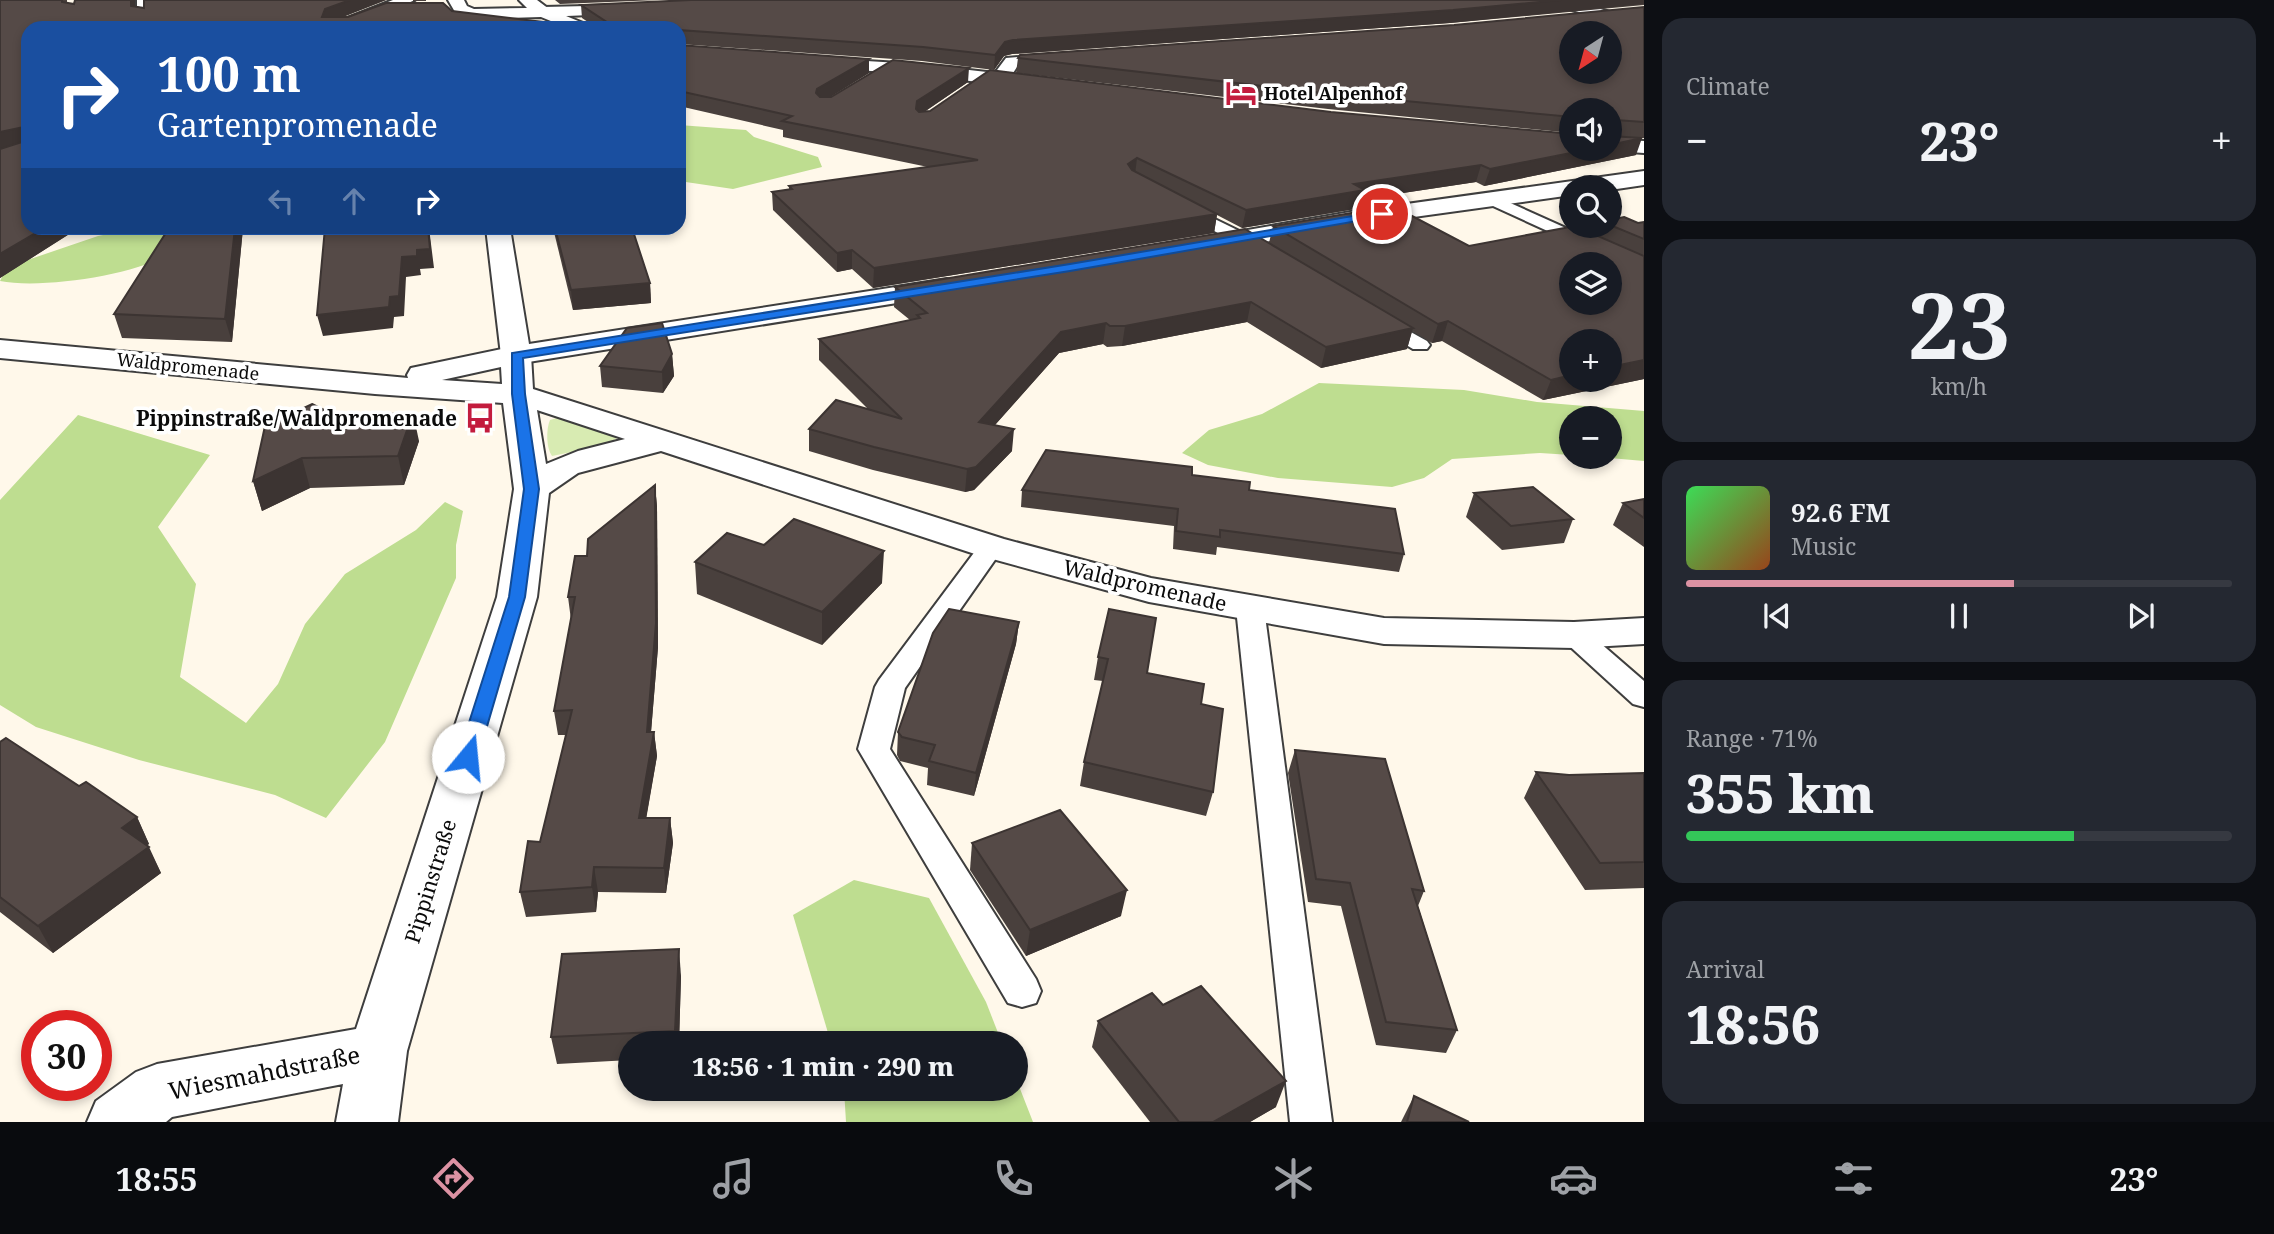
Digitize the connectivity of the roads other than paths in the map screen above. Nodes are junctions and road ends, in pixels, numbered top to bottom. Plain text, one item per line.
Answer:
1 (142, 0) edge
2 (407, 0) edge
3 (527, 0) edge
4 (1555, 0) edge
5 (382, 8) junction
6 (651, 9) edge
7 (544, 12) junction
8 (1644, 12) edge
9 (464, 13) edge
10 (1610, 16) junction
11 (142, 17) edge
12 (351, 21) edge
13 (566, 21) edge
14 (1557, 21) edge
15 (1644, 27) edge
16 (1094, 57) edge
17 (800, 62) edge
18 (994, 78) junction
19 (1054, 86) edge
20 (966, 92) edge
21 (1622, 147) edge
22 (1640, 150) edge
23 (1644, 178) edge
24 (1488, 198) junction
25 (1172, 202) edge
26 (499, 235) edge
27 (1244, 239) junction
28 (1177, 250) edge
29 (1279, 260) edge
30 (1644, 270) edge
31 (966, 284) edge
32 (1362, 310) edge
33 (1420, 345) dead end
34 (0, 349) edge
35 (517, 375) junction
36 (663, 441) junction
37 (532, 489) junction
38 (990, 547) junction
39 (1250, 608) junction
40 (1644, 631) edge
41 (1574, 635) junction
42 (1644, 697) edge
43 (1022, 991) dead end
44 (378, 1051) junction
45 (118, 1122) edge
46 (367, 1122) edge
47 (1311, 1122) edge

1 - 11 lane
2 - 5 street
3 - 7 street
4 - 10 street
5 - 9 street
5 - 12 street
6 - 7 street
7 - 9 street
7 - 13 street
8 - 10 street
10 - 14 street
10 - 15 street
16 - 18 street
17 - 18 street
18 - 19 street
18 - 20 lane
21 - 22 street
23 - 24 street
24 - 27 street
24 - 30 lane
25 - 27 lane
26 - 35 street, Pippinstraße
27 - 28 street
27 - 29 lane
31 - 35 street
32 - 33 lane
34 - 35 street, Waldpromenade
35 - 36 street, Waldpromenade
35 - 37 street, Pippinstraße
36 - 37 street
36 - 38 street, Waldpromenade
37 - 44 street, Pippinstraße
38 - 39 street, Waldpromenade
38 - 43 lane
39 - 41 street, Waldpromenade
39 - 47 lane
40 - 41 street, Waldpromenade
41 - 42 lane
44 - 45 street, Wiesmahdstraße
44 - 46 street, Pippinstraße

